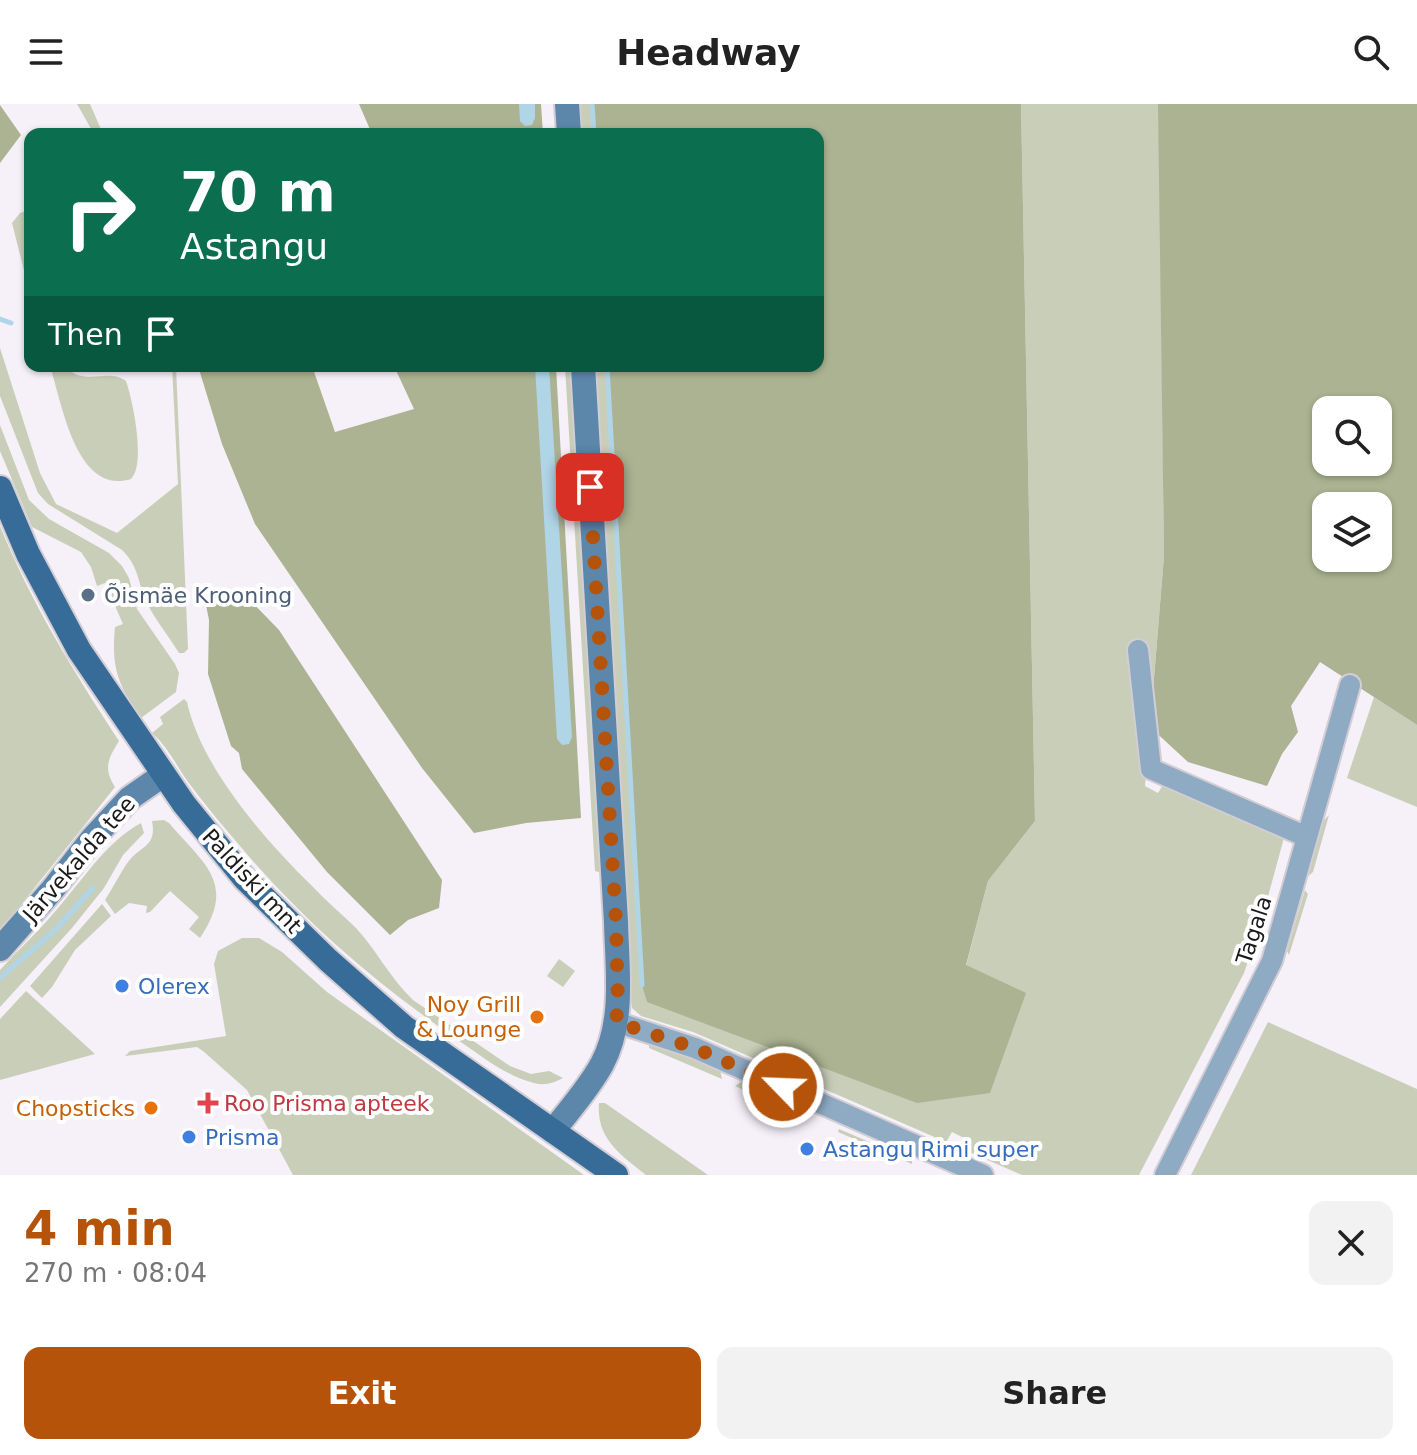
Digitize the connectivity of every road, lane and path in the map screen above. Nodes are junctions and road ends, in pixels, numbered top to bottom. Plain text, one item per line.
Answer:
1 (567, 104) edge
2 (569, 128) edge
3 (583, 372) edge
4 (0, 488) edge
5 (1138, 650) dead end
6 (1350, 685) dead end
7 (163, 775) junction
8 (1307, 837) junction
9 (0, 949) edge
10 (616, 1022) junction
11 (553, 1131) junction
12 (616, 1175) edge
13 (983, 1175) edge
14 (1165, 1175) edge

1 - 2 street
3 - 10 street
4 - 7 main road, Paldiski mnt
5 - 8 street
6 - 8 street, Tagala
7 - 9 street, Järvekalda tee
7 - 11 main road, Paldiski mnt
8 - 14 street, Tagala
10 - 11 street
10 - 13 street
11 - 12 main road, Paldiski mnt

